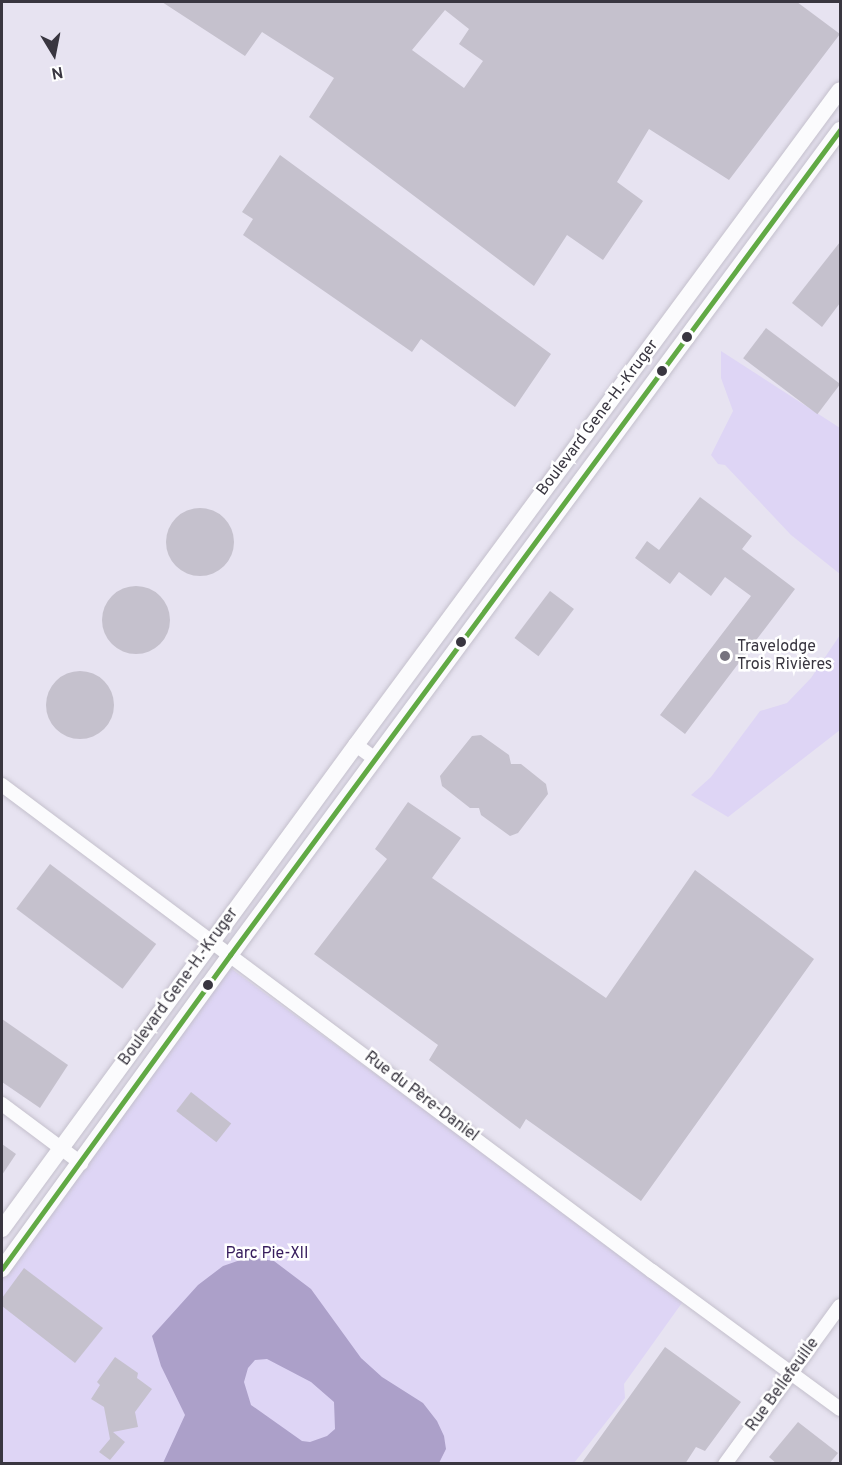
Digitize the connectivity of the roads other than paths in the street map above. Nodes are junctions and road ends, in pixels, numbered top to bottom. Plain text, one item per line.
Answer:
1 (840, 90) edge
2 (840, 130) edge
3 (356, 745) junction
4 (375, 759) junction
5 (2, 785) edge
6 (212, 942) junction
7 (230, 955) junction
8 (2, 1104) edge
9 (61, 1148) junction
10 (81, 1163) junction
11 (2, 1229) edge
12 (2, 1269) edge
13 (840, 1306) edge
14 (792, 1373) junction
15 (840, 1408) edge
16 (726, 1464) edge

1 - 3 main road, Boulevard Gene-H.-Kruger
2 - 4 main road, Boulevard Gene-H.-Kruger
3 - 4 street
3 - 6 main road, Boulevard Gene-H.-Kruger
4 - 7 main road, Boulevard Gene-H.-Kruger
5 - 6 street, Rue du Père-Daniel
6 - 7 street, Rue du Père-Daniel
6 - 9 main road, Boulevard Gene-H.-Kruger
7 - 10 main road, Boulevard Gene-H.-Kruger
7 - 14 street, Rue du Père-Daniel
8 - 9 street
9 - 10 street
9 - 11 main road, Boulevard Gene-H.-Kruger
10 - 12 main road, Boulevard Gene-H.-Kruger
13 - 14 street, Rue Bellefeuille
14 - 15 street, Rue du Père-Daniel
14 - 16 street, Rue Bellefeuille

